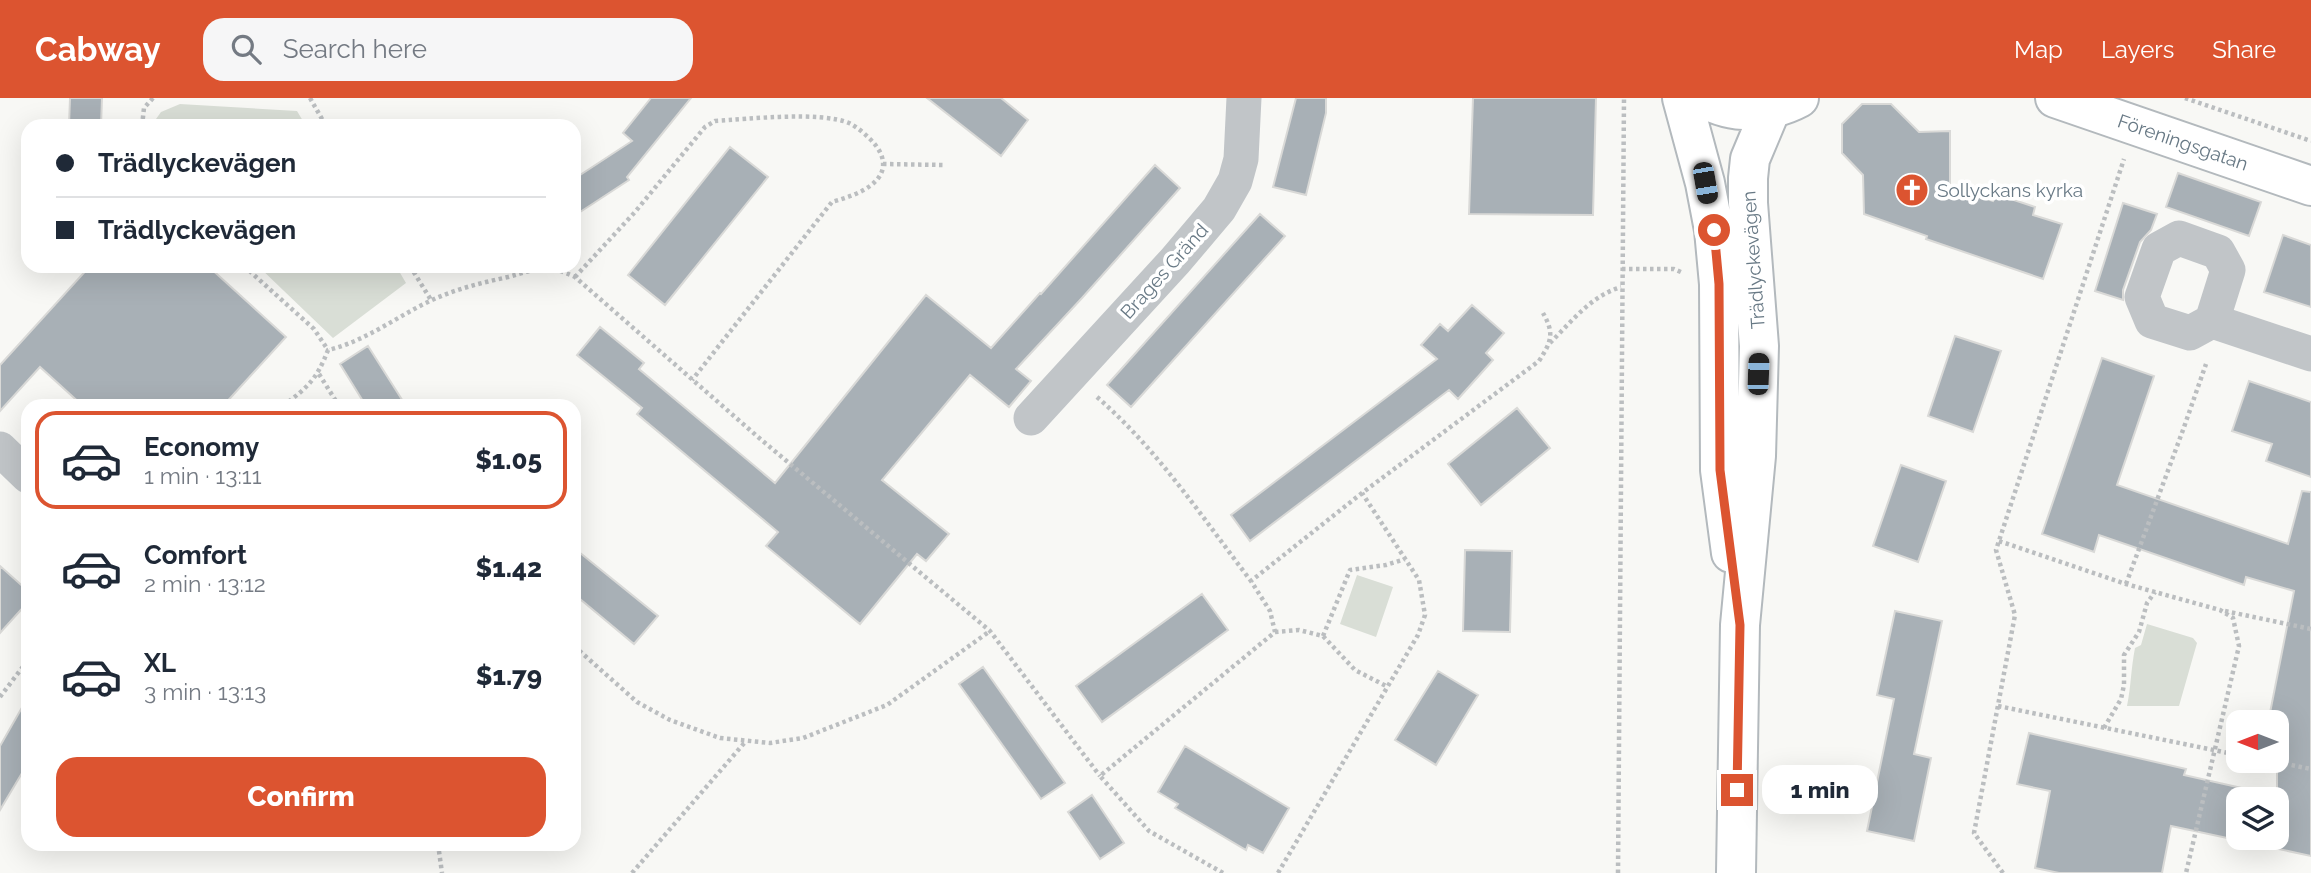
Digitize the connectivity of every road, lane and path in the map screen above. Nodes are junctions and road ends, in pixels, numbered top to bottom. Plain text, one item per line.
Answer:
1 (153, 98) edge
2 (310, 98) edge
3 (1244, 98) edge
4 (1623, 98) edge
5 (1682, 98) edge
6 (1703, 98) edge
7 (2054, 98) edge
8 (2185, 98) edge
9 (1785, 103) edge
10 (143, 119) edge
11 (322, 119) edge
12 (2135, 125) junction
13 (2311, 141) edge
14 (883, 164) junction
15 (944, 165) dead end
16 (2311, 186) edge
17 (1622, 268) junction
18 (581, 270) edge
19 (252, 273) edge
20 (414, 273) edge
21 (522, 273) edge
22 (567, 273) edge
23 (579, 273) edge
24 (575, 277) junction
25 (1688, 278) dead end
26 (1621, 287) junction
27 (431, 300) junction
28 (1543, 313) dead end
29 (2215, 323) joint
30 (1550, 344) junction
31 (328, 350) junction
32 (2311, 354) edge
33 (319, 374) junction
34 (1070, 375) junction
35 (692, 380) junction
36 (292, 399) edge
37 (335, 399) edge
38 (1031, 418) dead end
39 (0, 449) edge
40 (21, 468) edge
41 (1362, 493) junction
42 (1999, 541) junction
43 (1405, 559) junction
44 (1251, 581) junction
45 (2126, 584) junction
46 (2155, 592) junction
47 (2220, 610) junction
48 (1740, 625) junction
49 (2311, 629) edge
50 (990, 631) junction
51 (1275, 632) junction
52 (1323, 636) junction
53 (581, 652) edge
54 (21, 668) edge
55 (1388, 687) junction
56 (2, 688) edge
57 (0, 697) edge
58 (1998, 706) junction
59 (2104, 728) junction
60 (746, 741) junction
61 (2215, 750) junction
62 (2226, 752) edge
63 (2289, 765) edge
64 (2311, 769) edge
65 (1100, 776) junction
66 (439, 851) edge
67 (442, 873) edge
68 (632, 873) edge
69 (1223, 873) edge
70 (1278, 873) edge
71 (1618, 873) edge
72 (1736, 873) edge
73 (2003, 873) edge
74 (2186, 873) edge

1 - 10 path
2 - 11 path
3 - 34 street, Brages Gränd
4 - 17 path
5 - 48 street, Trädlyckevägen
6 - 9 street
7 - 12 street, Föreningsgatan
8 - 13 path
9 - 48 street, Trädlyckevägen
12 - 16 street, Föreningsgatan
12 - 42 path
14 - 15 path
14 - 18 path
14 - 35 path
17 - 25 path
17 - 26 path
19 - 31 path
20 - 27 path
21 - 27 path
22 - 24 path
23 - 24 path
24 - 35 path
26 - 30 path
26 - 71 path
27 - 31 path
28 - 30 path
29 - 32 street
29 - 45 path
30 - 41 path
31 - 33 path
33 - 36 path
33 - 37 path
34 - 38 street, Brages Gränd
34 - 44 path
35 - 50 path
39 - 40 street
41 - 43 path
41 - 44 path
42 - 45 path
42 - 58 path
43 - 52 path
43 - 55 path
44 - 51 path
45 - 46 path
46 - 47 path
46 - 59 path
47 - 49 path
47 - 61 path
48 - 72 street, Trädlyckevägen
50 - 60 path
50 - 65 path
51 - 52 path
51 - 65 path
52 - 55 path
53 - 60 path
54 - 56 path
55 - 70 path
56 - 57 path
58 - 59 path
58 - 73 path
59 - 61 path
60 - 68 path
61 - 62 path
61 - 74 path
63 - 64 path
65 - 69 path
66 - 67 path

